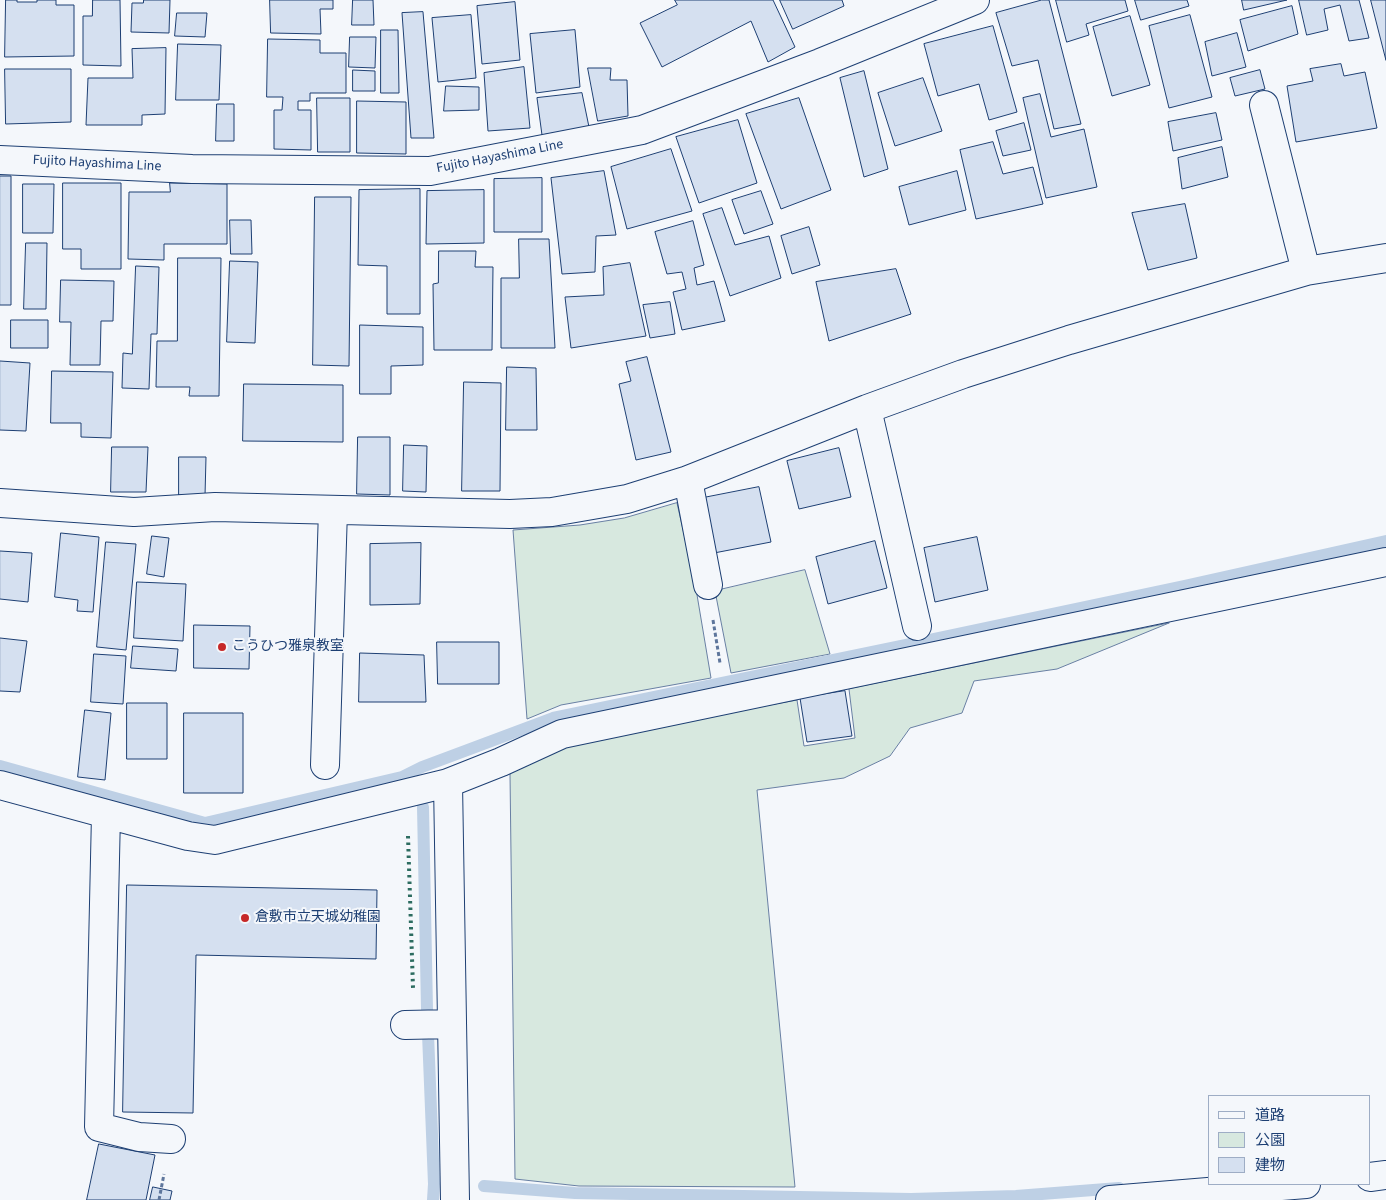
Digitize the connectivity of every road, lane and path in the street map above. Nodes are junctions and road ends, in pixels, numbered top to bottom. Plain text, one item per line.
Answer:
1 (975, 0) edge
2 (1264, 105) dead end
3 (0, 160) edge
4 (1386, 258) edge
5 (1306, 271) junction
6 (867, 409) junction
7 (688, 480) junction
8 (0, 503) edge
9 (333, 510) junction
10 (1386, 562) edge
11 (708, 585) joint
12 (917, 626) dead end
13 (721, 666) dead end
14 (324, 765) dead end
15 (448, 782) junction
16 (0, 785) edge
17 (106, 814) junction
18 (171, 1140) dead end
19 (1386, 1175) edge
20 (1371, 1177) edge
21 (1294, 1185) edge
22 (455, 1200) edge
23 (1110, 1200) edge

1 - 3 street, Fujito Hayashima Line
2 - 5 street
4 - 5 street
5 - 6 street
6 - 7 street
6 - 12 street
7 - 9 street
7 - 11 street
8 - 9 street
9 - 14 street
10 - 15 street
11 - 13 path
15 - 17 street
15 - 22 street
16 - 17 street
17 - 18 street
19 - 20 street
21 - 23 street

